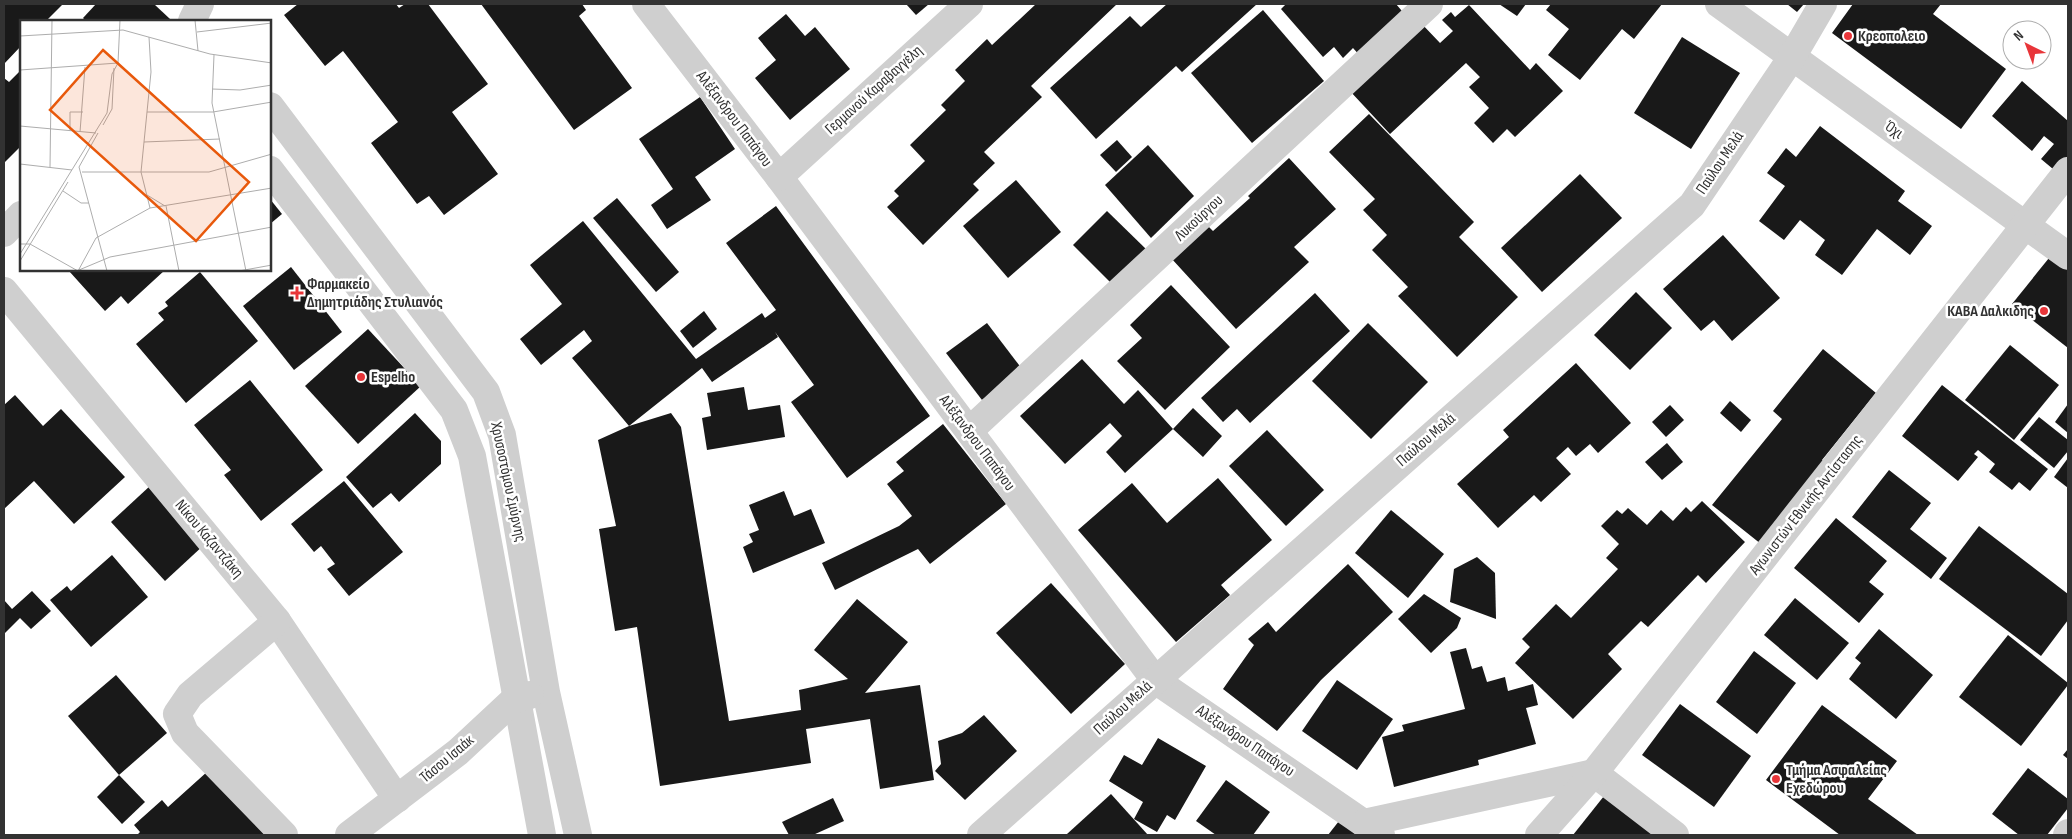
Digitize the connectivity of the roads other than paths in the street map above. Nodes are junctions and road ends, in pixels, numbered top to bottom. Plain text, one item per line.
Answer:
1 (200, 4) edge
2 (209, 4) edge
3 (646, 4) edge
4 (969, 4) edge
5 (1429, 4) edge
6 (1719, 4) edge
7 (1823, 4) edge
8 (192, 20) edge
9 (213, 20) edge
10 (1792, 57) junction
11 (271, 107) edge
12 (271, 171) edge
13 (2068, 171) edge
14 (778, 177) junction
15 (20, 216) edge
16 (2026, 225) junction
17 (4, 233) edge
18 (2068, 256) edge
19 (4, 291) edge
20 (969, 431) junction
21 (278, 621) junction
22 (1155, 680) junction
23 (546, 692) junction
24 (516, 698) junction
25 (1594, 773) junction
26 (398, 799) junction
27 (1373, 829) edge
28 (284, 835) edge
29 (349, 835) edge
30 (542, 835) edge
31 (578, 835) edge
32 (981, 835) edge
33 (1539, 835) edge
34 (1675, 835) edge

1 - 8 street
2 - 9 street
3 - 14 street, Αλέξανδρου Παπάγου
4 - 14 street, Γερμανού Καραβαγγέλη
5 - 20 street, Λυκούργου
6 - 10 street, Όχι
7 - 10 street, Παύλου Μελά
10 - 16 street, Όχι
10 - 22 street, Παύλου Μελά
11 - 23 street, Χρυσοστόμου Σμύρνης
12 - 24 street, Χρυσοστόμου Σμύρνης
13 - 16 street, Αγωνιστών Εθνικής Αντίστασης
14 - 20 street, Αλέξανδρου Παπάγου
15 - 17 street
16 - 18 street, Όχι
16 - 25 street, Αγωνιστών Εθνικής Αντίστασης
19 - 21 street, Νίκου Καζαντζάκη
20 - 22 street, Αλέξανδρου Παπάγου
21 - 26 street, Νίκου Καζαντζάκη
21 - 28 street
22 - 27 street, Αλέξανδρου Παπάγου
22 - 32 street, Παύλου Μελά
23 - 24 street
23 - 31 street, Χρυσοστόμου Σμύρνης
24 - 26 street, Τάσου Ισαάκ
24 - 30 street, Χρυσοστόμου Σμύρνης
25 - 27 street, Αλέξανδρου Παπάγου
25 - 33 street, Αγωνιστών Εθνικής Αντίστασης
25 - 34 street
26 - 29 street, Τάσου Ισαάκ

